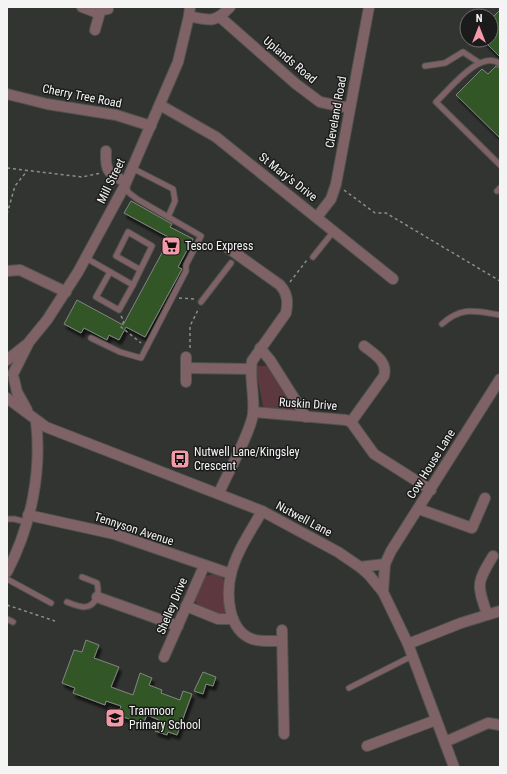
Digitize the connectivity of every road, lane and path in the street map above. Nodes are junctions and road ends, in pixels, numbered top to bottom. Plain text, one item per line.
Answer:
1 (82, 7) edge
2 (230, 7) edge
3 (369, 7) edge
4 (190, 12) edge
5 (220, 17) junction
6 (95, 30) dead end
7 (478, 62) junction
8 (500, 64) edge
9 (425, 66) dead end
10 (7, 94) edge
11 (160, 104) junction
12 (349, 108) junction
13 (150, 126) junction
14 (106, 151) dead end
15 (500, 165) edge
16 (7, 168) edge
17 (132, 168) junction
18 (28, 171) junction
19 (108, 171) junction
20 (126, 182) junction
21 (336, 184) junction
22 (7, 214) edge
23 (168, 217) junction
24 (317, 217) junction
25 (333, 232) junction
26 (228, 248) dead end
27 (86, 258) junction
28 (313, 258) joint
29 (234, 259) junction
30 (139, 269) junction
31 (7, 271) edge
32 (110, 272) junction
33 (393, 279) dead end
34 (500, 281) edge
35 (133, 285) junction
36 (284, 290) junction
37 (66, 292) junction
38 (172, 294) junction
39 (201, 302) junction
40 (119, 310) junction
41 (500, 315) edge
42 (442, 324) dead end
43 (91, 338) dead end
44 (29, 342) junction
45 (146, 347) junction
46 (260, 348) junction
47 (366, 352) dead end
48 (186, 357) joint
49 (7, 360) edge
50 (186, 368) junction
51 (250, 369) junction
52 (12, 373) edge
53 (500, 379) edge
54 (186, 382) dead end
55 (7, 392) edge
56 (7, 398) edge
57 (253, 412) junction
58 (32, 417) junction
59 (306, 417) junction
60 (351, 422) junction
61 (430, 490) junction
62 (219, 493) junction
63 (485, 498) dead end
64 (419, 509) junction
65 (262, 511) junction
66 (27, 518) junction
67 (7, 519) edge
68 (493, 556) dead end
69 (385, 564) junction
70 (204, 566) junction
71 (360, 568) junction
72 (7, 572) edge
73 (231, 574) junction
74 (82, 577) dead end
75 (7, 579) edge
76 (383, 592) junction
77 (97, 597) junction
78 (67, 602) dead end
79 (51, 603) dead end
80 (7, 605) edge
81 (186, 606) junction
82 (500, 611) edge
83 (487, 614) junction
84 (7, 618) edge
85 (232, 619) junction
86 (55, 621) dead end
87 (13, 622) dead end
88 (178, 626) junction
89 (282, 630) dead end
90 (282, 641) junction
91 (408, 644) junction
92 (412, 656) junction
93 (164, 657) dead end
94 (349, 688) dead end
95 (436, 720) junction
96 (500, 725) edge
97 (284, 734) dead end
98 (445, 742) junction
99 (367, 746) dead end
100 (454, 767) edge

1 - 6 street
2 - 5 street
3 - 12 street, Cleveland Road
4 - 5 street
4 - 11 street, Mill Street
5 - 12 street, Uplands Road
7 - 8 lane
7 - 9 lane
7 - 15 lane
10 - 13 street, Cherry Tree Road
11 - 13 street, Mill Street
11 - 24 street, St Mary's Drive
12 - 21 street, Cleveland Road
13 - 17 street, Mill Street
14 - 19 street
16 - 18 path
17 - 20 street, Mill Street
17 - 23 lane
18 - 19 path
18 - 22 path
19 - 20 street
20 - 23 lane
20 - 27 street, Mill Street
21 - 24 street, Cleveland Road
21 - 34 path
23 - 38 lane
24 - 25 street, St Mary's Drive
25 - 28 lane
25 - 33 street, St Mary's Drive
26 - 29 street
27 - 32 lane
27 - 37 street, Mill Street
28 - 36 path
29 - 36 street
29 - 39 lane
30 - 30 lane
30 - 35 lane
31 - 37 street
32 - 35 lane
32 - 40 lane
35 - 40 lane
36 - 46 street
37 - 44 street, Mill Street
38 - 39 path
38 - 45 lane
39 - 48 path
40 - 45 path
41 - 42 lane
43 - 45 lane
44 - 49 street, Mill Street
44 - 52 street, Mill Street
46 - 51 street
46 - 59 street
47 - 60 street
48 - 50 street
50 - 51 street
50 - 54 street
51 - 57 street
52 - 55 street, Mill Street
52 - 58 street
53 - 61 street, Cow House Lane
56 - 58 street, Nutwell Lane
57 - 59 street, Ruskin Drive
57 - 62 street
58 - 62 street, Nutwell Lane
58 - 66 street
59 - 60 street, Ruskin Drive
60 - 61 street, Ruskin Drive
61 - 64 street, Cow House Lane
62 - 65 street, Nutwell Lane
63 - 64 street
64 - 69 street, Cow House Lane
65 - 71 street, Nutwell Lane
65 - 73 street
66 - 67 lane
66 - 70 street, Tennyson Avenue
66 - 72 street
68 - 83 street
69 - 71 street
69 - 76 street, Cow House Lane
70 - 73 street, Tennyson Avenue
70 - 81 street, Shelley Drive
71 - 76 street, Nutwell Lane
73 - 85 street
74 - 77 lane
75 - 79 lane
76 - 91 street, Nutwell Lane
77 - 78 lane
77 - 88 street
80 - 86 path
81 - 85 street
81 - 88 street, Shelley Drive
82 - 83 street
83 - 91 street
84 - 87 lane
85 - 90 street
88 - 93 street, Shelley Drive
89 - 90 street
90 - 97 street
91 - 92 street, Nutwell Lane
92 - 94 lane
92 - 95 street, Nutwell Lane
95 - 98 street, Nutwell Lane
95 - 99 street
96 - 98 street
98 - 100 street, Nutwell Lane

